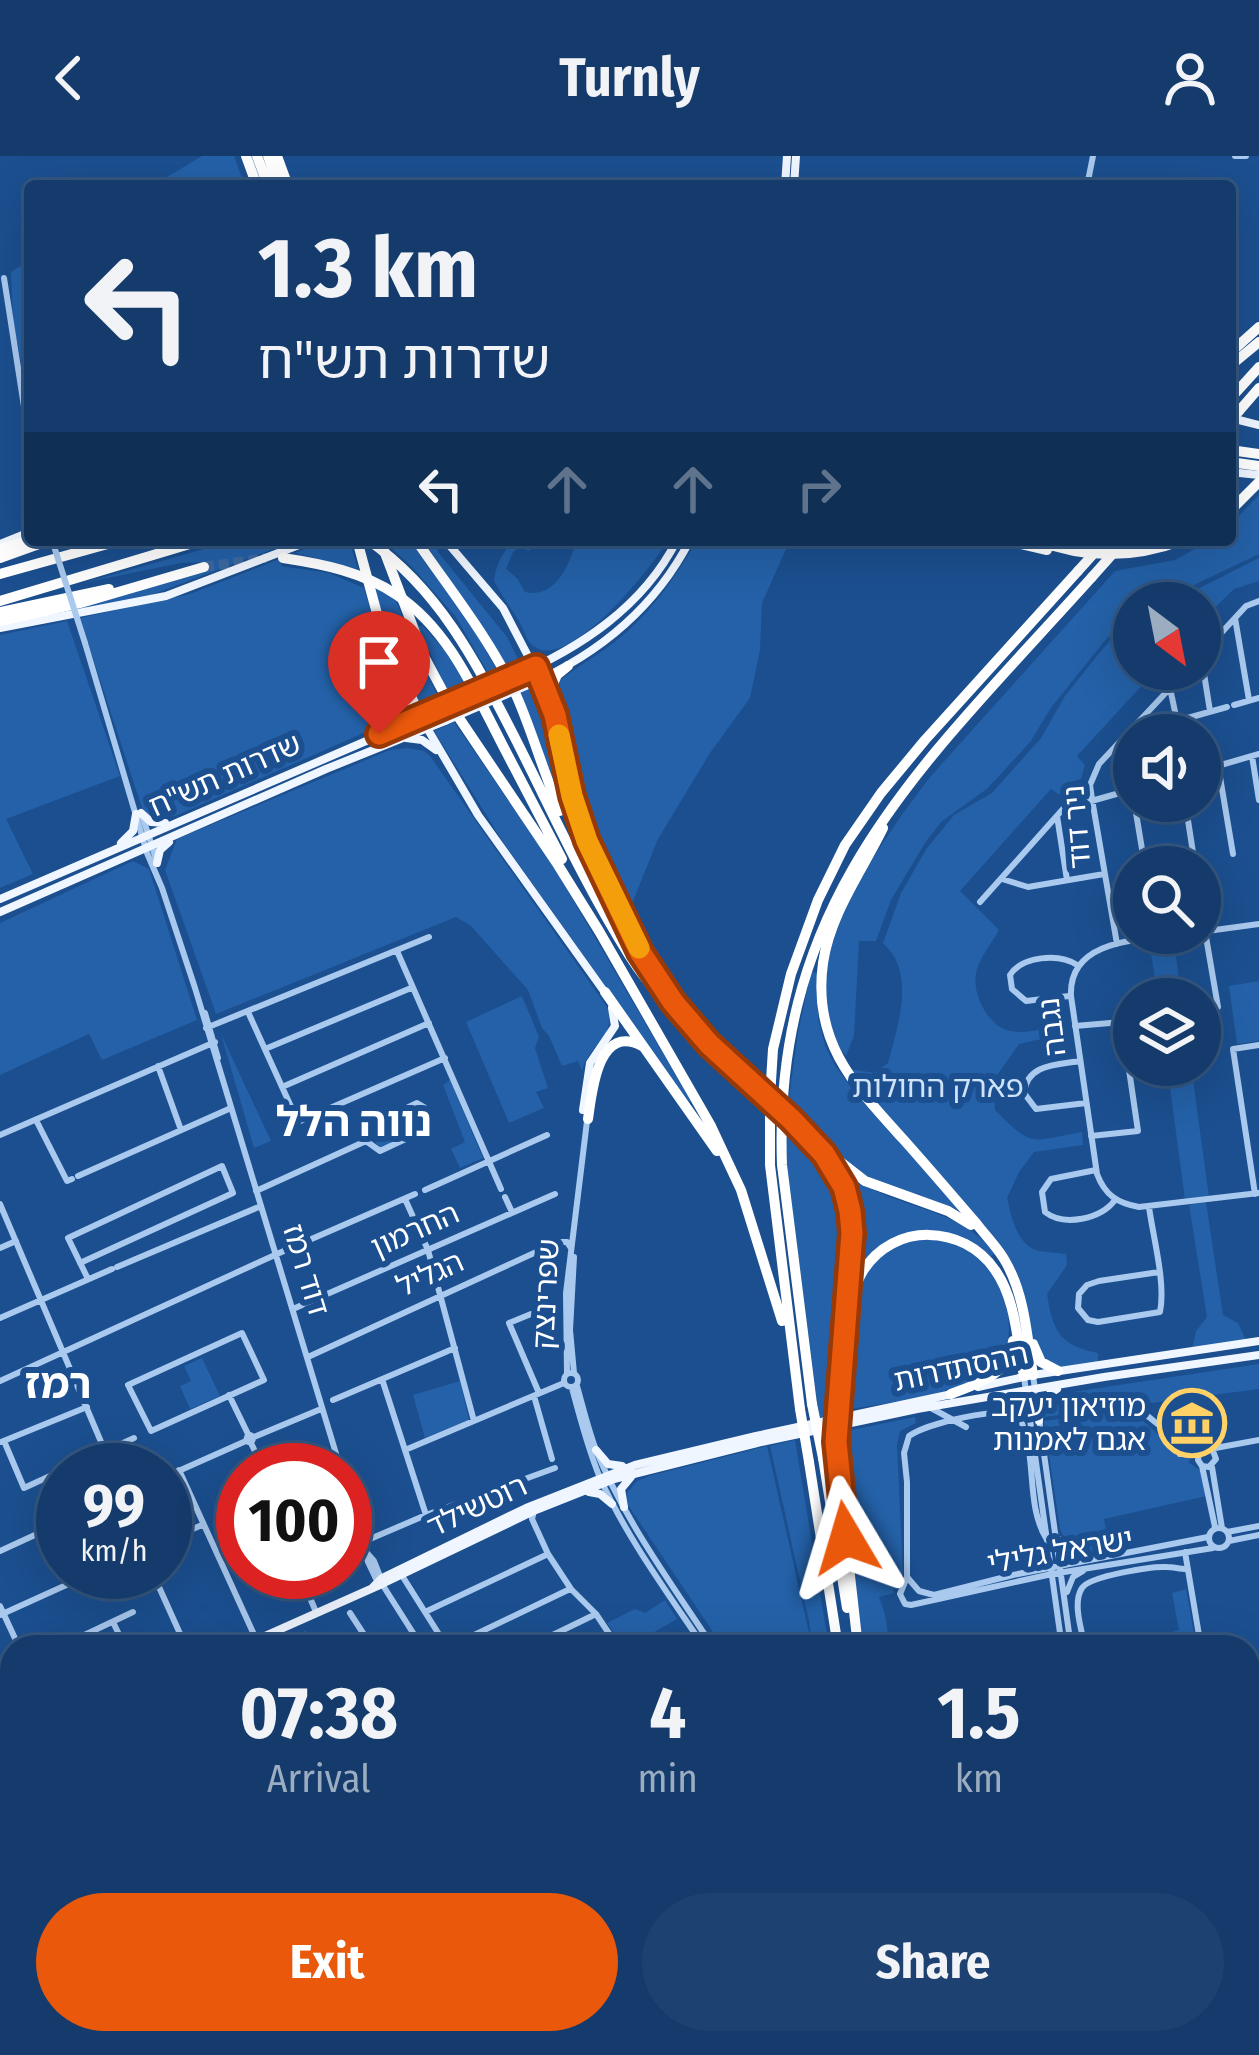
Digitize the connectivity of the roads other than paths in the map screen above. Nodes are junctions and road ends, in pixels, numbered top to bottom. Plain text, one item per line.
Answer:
1 (1235, 156) edge
2 (1246, 156) edge
3 (4, 278) dead end
4 (1259, 327) edge
5 (1236, 347) edge
6 (1259, 367) edge
7 (1259, 388) edge
8 (1236, 392) edge
9 (24, 406) edge
10 (1236, 413) edge
11 (1259, 479) edge
12 (1236, 506) edge
13 (53, 546) edge
14 (100, 546) edge
15 (183, 546) edge
16 (296, 546) edge
17 (359, 546) edge
18 (375, 546) edge
19 (382, 546) edge
20 (420, 546) edge
21 (451, 546) edge
22 (673, 546) edge
23 (687, 546) edge
24 (1032, 546) edge
25 (1061, 546) edge
26 (1101, 546) edge
27 (1120, 546) edge
28 (1160, 546) edge
29 (1094, 554) junction
30 (284, 558) tunnel mouth
31 (204, 567) tunnel mouth
32 (0, 574) edge
33 (0, 601) edge
34 (1259, 601) edge
35 (1235, 618) junction
36 (0, 620) edge
37 (1221, 634) edge
38 (525, 645) junction
39 (566, 660) junction
40 (535, 677) junction
41 (403, 681) junction
42 (1168, 690) edge
43 (1206, 690) edge
44 (1259, 698) edge
45 (1249, 700) junction
46 (1210, 712) junction
47 (1203, 714) edge
48 (555, 715) junction
49 (423, 722) junction
50 (393, 734) junction
51 (1256, 755) edge
52 (445, 761) junction
53 (1221, 765) edge
54 (1221, 784) edge
55 (902, 790) junction
56 (1113, 794) edge
57 (1092, 799) junction
58 (1259, 800) edge
59 (139, 814) junction
60 (1057, 816) junction
61 (182, 826) junction
62 (149, 847) junction
63 (115, 849) junction
64 (1233, 854) dead end
65 (1104, 874) junction
66 (588, 879) junction
67 (1000, 879) junction
68 (1067, 880) junction
69 (0, 899) edge
70 (980, 902) dead end
71 (0, 912) edge
72 (1113, 922) edge
73 (1259, 924) edge
74 (1221, 929) edge
75 (599, 931) junction
76 (429, 937) dead end
77 (1113, 945) edge
78 (397, 951) junction
79 (1077, 965) junction
80 (412, 987) junction
81 (604, 992) junction
82 (1070, 996) junction
83 (248, 1012) junction
84 (429, 1023) junction
85 (1075, 1026) junction
86 (208, 1027) junction
87 (212, 1043) junction
88 (709, 1044) junction
89 (1259, 1046) edge
90 (265, 1049) junction
91 (648, 1053) junction
92 (445, 1058) junction
93 (1080, 1061) junction
94 (158, 1066) junction
95 (282, 1087) junction
96 (1086, 1103) junction
97 (231, 1108) junction
98 (586, 1114) junction
99 (36, 1120) junction
100 (182, 1130) junction
101 (0, 1135) edge
102 (548, 1135) dead end
103 (1091, 1136) junction
104 (810, 1137) junction
105 (366, 1141) junction
106 (1259, 1151) edge
107 (1249, 1153) junction
108 (490, 1162) junction
109 (1096, 1170) junction
110 (425, 1190) dead end
111 (740, 1190) junction
112 (256, 1191) junction
113 (555, 1194) dead end
114 (1257, 1194) edge
115 (415, 1195) dead end
116 (405, 1199) junction
117 (1115, 1200) junction
118 (0, 1204) edge
119 (261, 1206) junction
120 (1149, 1207) junction
121 (512, 1213) junction
122 (574, 1217) junction
123 (16, 1240) junction
124 (992, 1243) junction
125 (0, 1248) edge
126 (571, 1248) junction
127 (428, 1250) junction
128 (277, 1254) junction
129 (80, 1262) junction
130 (1159, 1272) junction
131 (88, 1280) junction
132 (441, 1296) junction
133 (41, 1300) junction
134 (293, 1309) junction
135 (531, 1314) dead end
136 (0, 1318) edge
137 (1018, 1319) junction
138 (845, 1333) junction
139 (1259, 1341) edge
140 (455, 1348) junction
141 (63, 1352) junction
142 (1259, 1355) edge
143 (308, 1357) junction
144 (794, 1367) junction
145 (1058, 1371) junction
146 (382, 1379) junction
147 (0, 1381) edge
148 (571, 1381) junction
149 (1029, 1382) junction
150 (1069, 1383) junction
151 (536, 1394) junction
152 (951, 1394) junction
153 (230, 1395) junction
154 (996, 1396) junction
155 (333, 1400) dead end
156 (806, 1406) junction
157 (87, 1407) junction
158 (928, 1407) junction
159 (321, 1408) junction
160 (1139, 1409) dead end
161 (474, 1421) junction
162 (954, 1421) junction
163 (1034, 1422) junction
164 (966, 1427) dead end
165 (134, 1438) dead end
166 (250, 1439) junction
167 (1259, 1440) edge
168 (2, 1442) edge
169 (102, 1443) edge
170 (123, 1443) edge
171 (252, 1443) edge
172 (332, 1443) edge
173 (1027, 1444) junction
174 (405, 1450) junction
175 (596, 1450) junction
176 (1183, 1455) dead end
177 (1205, 1456) junction
178 (192, 1465) edge
179 (638, 1468) junction
180 (605, 1479) junction
181 (36, 1482) edge
182 (575, 1494) junction
183 (192, 1502) edge
184 (612, 1504) junction
185 (624, 1507) junction
186 (536, 1510) junction
187 (426, 1515) junction
188 (202, 1525) junction
189 (1259, 1526) edge
190 (1054, 1527) junction
191 (192, 1529) edge
192 (1223, 1532) junction
193 (36, 1534) edge
194 (1259, 1535) edge
195 (1208, 1537) junction
196 (372, 1538) edge
197 (1047, 1543) junction
198 (1213, 1548) junction
199 (0, 1551) edge
200 (1184, 1552) junction
201 (548, 1555) junction
202 (372, 1559) edge
203 (1088, 1565) junction
204 (1186, 1569) junction
205 (1056, 1570) junction
206 (401, 1574) junction
207 (1032, 1575) junction
208 (378, 1583) junction
209 (910, 1585) junction
210 (571, 1589) junction
211 (1054, 1594) junction
212 (36, 1596) edge
213 (164, 1599) edge
214 (310, 1599) edge
215 (1065, 1602) junction
216 (916, 1603) junction
217 (1, 1611) edge
218 (133, 1612) dead end
219 (316, 1612) junction
220 (424, 1612) junction
221 (350, 1613) dead end
222 (596, 1614) junction
223 (113, 1622) junction
224 (89, 1635) edge
225 (119, 1635) edge
226 (181, 1635) edge
227 (254, 1635) edge
228 (267, 1635) edge
229 (364, 1635) edge
230 (414, 1635) edge
231 (440, 1635) edge
232 (473, 1635) edge
233 (553, 1635) edge
234 (611, 1635) edge
235 (700, 1635) edge
236 (701, 1635) edge
237 (836, 1635) edge
238 (854, 1635) edge
239 (855, 1635) edge
240 (1063, 1635) edge
241 (1066, 1635) edge
242 (1083, 1635) edge
243 (1199, 1635) edge

1 - 2 street
3 - 9 street
4 - 5 highway
6 - 8 highway
7 - 10 highway
11 - 12 highway
13 - 59 street, דוד רמז, bridge
14 - 32 highway
15 - 33 highway
16 - 36 main road
17 - 41 highway, bridge
18 - 66 highway
19 - 75 highway, bridge
20 - 66 highway
21 - 38 main road
22 - 39 main road
23 - 39 main road
24 - 29 highway
25 - 29 highway
26 - 144 highway, bridge
27 - 55 highway, bridge
28 - 29 highway
30 - 75 highway
31 - 36 highway
34 - 35 street
35 - 37 street
35 - 45 street
38 - 39 main road
38 - 40 main road
39 - 40 main road
39 - 48 highway
40 - 48 highway
40 - 49 main road, שדרות תש"ח, bridge
40 - 49 main road, שדרות תש"ח, bridge
41 - 49 highway
41 - 50 highway
42 - 57 street, ניר דוד
43 - 46 street
44 - 45 street
45 - 46 street
46 - 47 street
48 - 88 highway
49 - 50 main road, שדרות תש"ח
49 - 52 main road
50 - 52 main road
50 - 61 main road, שדרות תש"ח
51 - 53 street
51 - 58 street
52 - 81 main road
54 - 64 street
55 - 124 highway
55 - 156 highway
56 - 57 street
57 - 60 street
57 - 65 street, ניר דוד
59 - 61 main road
59 - 62 street, דוד רמז
59 - 63 main road
60 - 67 street
60 - 68 street
61 - 62 main road, שדרות תש"ח
61 - 62 main road
62 - 63 main road, שדרות תש"ח
62 - 71 main road, שדרות תש"ח
62 - 86 street, דוד רמז
63 - 69 main road, שדרות תש"ח
65 - 68 street
65 - 72 street, ניר דוד
66 - 88 highway
67 - 68 street
67 - 70 street
73 - 74 street, נגבה
75 - 111 highway
76 - 78 street
77 - 79 street, נגבה
78 - 80 street
78 - 83 street
79 - 82 street, נגבה
79 - 82 street
80 - 84 street
80 - 90 street
81 - 91 highway
81 - 98 main road
82 - 85 street, נגבה
83 - 86 street
83 - 90 street
84 - 92 street
84 - 95 street
85 - 93 street, נגבה
85 - 103 street
86 - 87 street, דוד רמז
87 - 94 street
87 - 97 street, דוד רמז
88 - 104 highway, bridge
89 - 107 street
90 - 95 street
91 - 98 highway
91 - 111 highway
92 - 95 street
92 - 108 street
93 - 96 street, נגבה
93 - 96 street
94 - 99 street
94 - 100 street
96 - 103 street, נגבה
97 - 100 street
97 - 112 street, דוד רמז
98 - 122 street, שפרינצק
99 - 100 street
99 - 101 street
102 - 108 street
103 - 109 street, נגבה
104 - 124 highway
104 - 138 highway
105 - 105 street
105 - 112 street
106 - 107 street
107 - 114 street
108 - 110 street
108 - 121 street
109 - 117 street, נגבה
109 - 117 street
111 - 144 highway
112 - 119 street, דוד רמז
113 - 121 street, החרמון
114 - 120 street
115 - 116 street
116 - 127 street
116 - 128 street
117 - 120 street
118 - 123 street
119 - 128 street, דוד רמז
119 - 131 street
120 - 130 street
121 - 127 street, החרמון
122 - 126 street, שפרינצק
122 - 148 street, שפרינצק
123 - 125 street
123 - 133 street
124 - 137 highway
126 - 132 street, הגליל
126 - 148 street, שפרינצק
127 - 132 street
127 - 134 street, החרמון
128 - 134 street, דוד רמז
128 - 141 street
129 - 129 street
129 - 131 street
130 - 130 street
131 - 133 street
132 - 140 street
132 - 143 street, הגליל
133 - 136 street
133 - 141 street
134 - 143 street, דוד רמז
135 - 151 street
137 - 138 highway
137 - 145 highway
137 - 149 highway
137 - 152 highway
138 - 239 highway, bridge
139 - 145 main road, ההסתדרות
140 - 146 street
140 - 161 street
141 - 147 street
141 - 157 street
142 - 150 main road, ההסתדרות
143 - 159 street, דוד רמז
144 - 156 highway
145 - 149 main road, ההסתדרות
146 - 155 street
146 - 174 street
148 - 151 street
148 - 175 street, שפרינצק
148 - 180 street, שפרינצק
149 - 150 main road, ההסתדרות
149 - 152 main road, ההסתדרות
149 - 154 main road, ההסתדרות
149 - 163 street
150 - 163 main road
151 - 161 street
151 - 187 street
152 - 179 main road, ההסתדרות
153 - 153 street
153 - 166 street
154 - 158 main road, ההסתדרות
154 - 163 main road
156 - 237 highway, bridge
156 - 238 highway, bridge
157 - 168 street
157 - 169 street
158 - 162 street
158 - 179 main road, ההסתדרות
159 - 166 street
159 - 172 street, דוד רמז
160 - 177 street
161 - 174 street
162 - 164 street
162 - 173 street
162 - 209 street
163 - 173 street
163 - 190 street
163 - 197 street
165 - 170 street
166 - 171 street
166 - 178 street
167 - 177 street
168 - 181 street
173 - 197 street
174 - 187 street
175 - 179 main road
175 - 180 street, שפרינצק
176 - 177 street
177 - 192 street
179 - 180 main road, ההסתדרות
179 - 185 main road
180 - 182 main road, רוטשילד
180 - 184 street
180 - 185 street
180 - 208 main road, רוטשילד
182 - 184 main road
182 - 186 main road, רוטשילד
183 - 188 street
184 - 235 street
185 - 236 street
186 - 201 street
186 - 206 main road, רוטשילד
187 - 196 street
188 - 191 street
188 - 227 street
189 - 192 street, ישראל גלילי
190 - 203 street
190 - 205 street
192 - 194 street, ישראל גלילי
192 - 195 street
192 - 198 street, ישראל גלילי
193 - 199 street
195 - 198 street
195 - 203 street, ישראל גלילי
197 - 205 street
197 - 207 street
198 - 200 street, ישראל גלילי
200 - 203 street, ישראל גלילי
200 - 204 street
201 - 210 street
201 - 220 street
202 - 208 street
203 - 205 street, ישראל גלילי
203 - 215 street
204 - 242 street
204 - 243 street
205 - 207 street, ישראל גלילי
205 - 211 street
205 - 215 street
206 - 208 main road, רוטשילד
206 - 220 street
207 - 209 street, ישראל גלילי
207 - 211 street
207 - 216 street, ישראל גלילי
208 - 219 main road, רוטשילד
208 - 230 street
209 - 216 street
209 - 216 street
210 - 222 street
210 - 232 street
211 - 240 street
212 - 217 street
213 - 226 street
214 - 219 street
215 - 241 street
218 - 223 street
219 - 228 main road, רוטשילד
220 - 231 street
221 - 229 street
222 - 233 street
222 - 234 street
223 - 224 street
223 - 225 street

